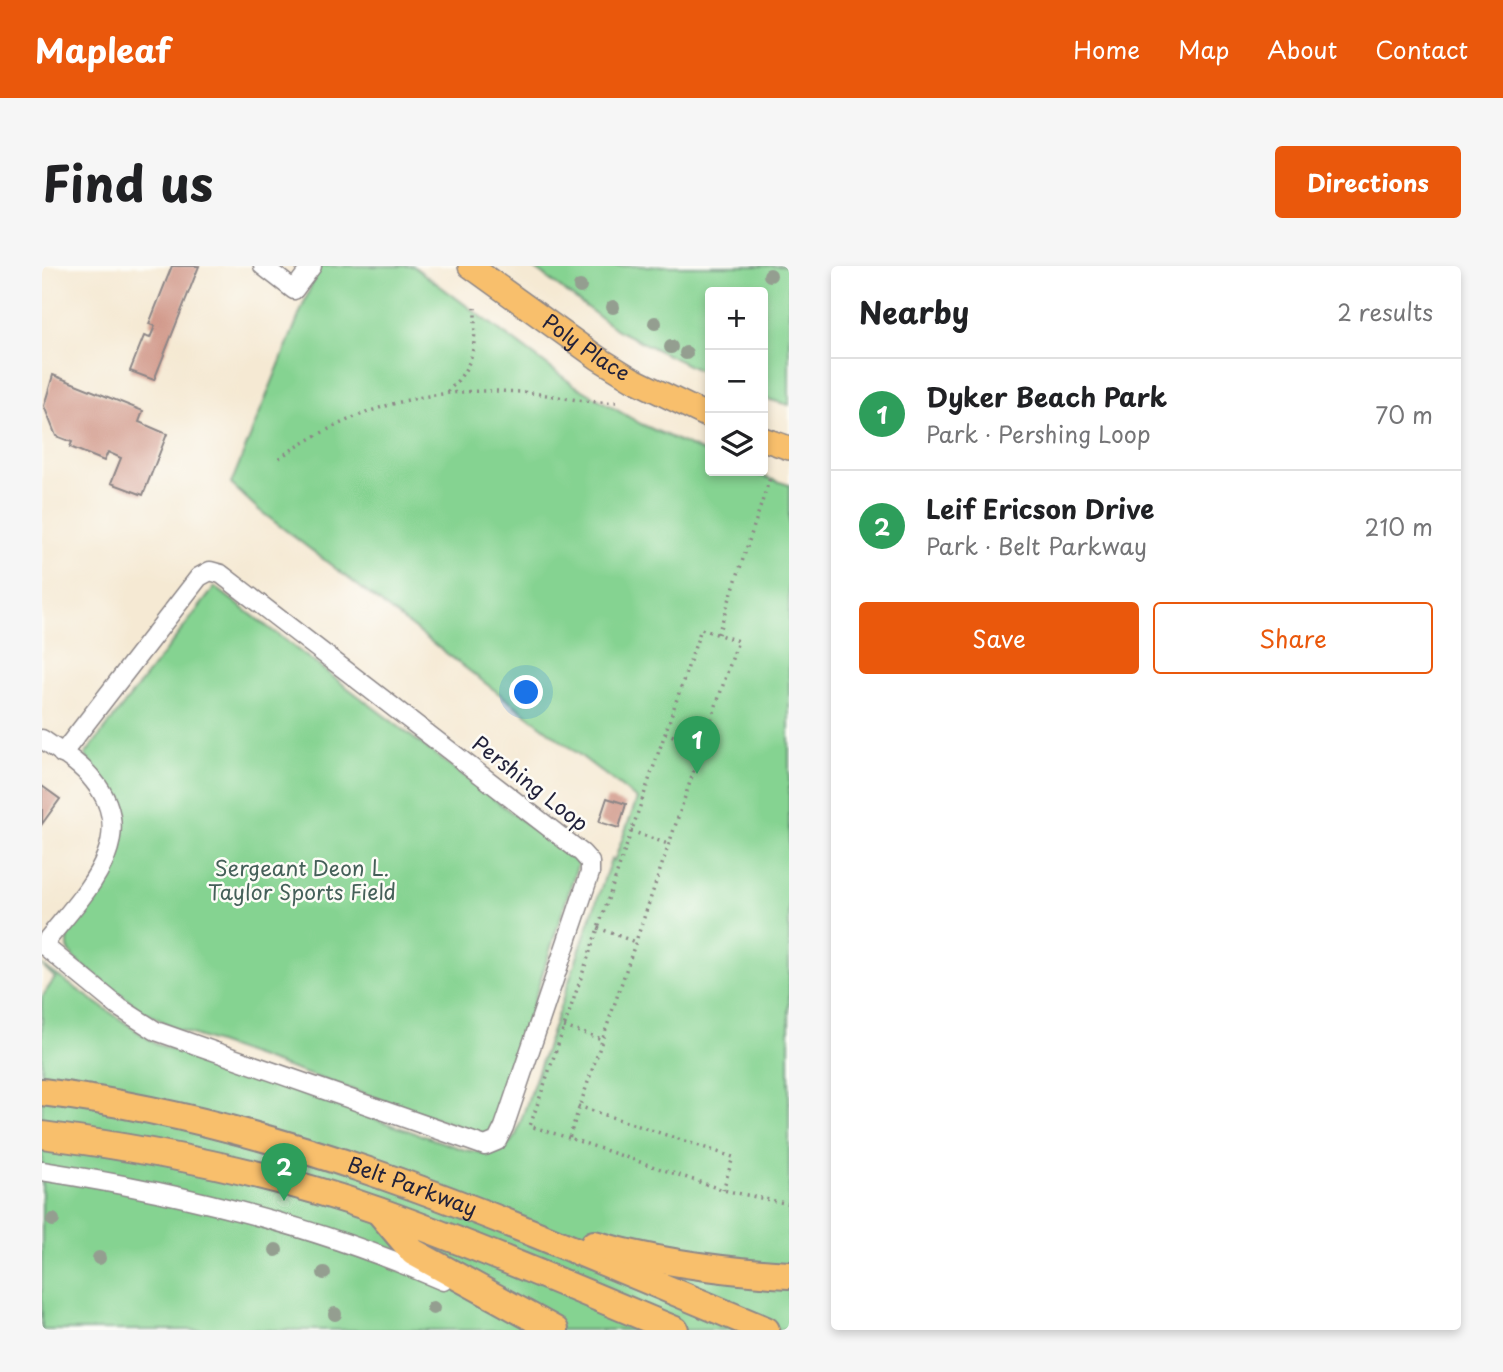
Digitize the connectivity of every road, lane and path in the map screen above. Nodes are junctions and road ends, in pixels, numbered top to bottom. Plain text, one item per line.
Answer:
1 (262, 266) edge
2 (312, 266) edge
3 (470, 266) edge
4 (475, 308) dead end
5 (447, 392) junction
6 (616, 402) dead end
7 (705, 415) edge
8 (768, 441) edge
9 (789, 448) edge
10 (279, 458) dead end
11 (771, 475) dead end
12 (718, 634) junction
13 (665, 733) junction
14 (42, 739) edge
15 (702, 746) junction
16 (62, 754) junction
17 (631, 831) junction
18 (668, 844) junction
19 (598, 928) junction
20 (635, 942) junction
21 (42, 945) edge
22 (564, 1027) junction
23 (602, 1039) junction
24 (42, 1092) edge
25 (578, 1106) junction
26 (42, 1135) edge
27 (569, 1138) junction
28 (42, 1171) edge
29 (723, 1189) junction
30 (462, 1204) junction
31 (789, 1204) edge
32 (377, 1210) junction
33 (789, 1275) edge
34 (521, 1313) junction
35 (555, 1330) edge
36 (675, 1330) edge
37 (766, 1330) edge

1 - 2 street
3 - 7 main road, Poly Place
4 - 5 path
5 - 6 path
5 - 10 path
8 - 9 main road
11 - 12 path
12 - 13 path
12 - 15 path
13 - 15 path
13 - 17 path
14 - 16 street
15 - 18 path
16 - 21 street, Pershing Loop
16 - 21 street, Pershing Loop
17 - 18 path
17 - 19 path
18 - 20 path
19 - 20 path
19 - 22 path
20 - 23 path
22 - 23 path
22 - 27 path
23 - 25 path
24 - 30 highway, Belt Parkway
25 - 27 path
25 - 29 path
26 - 32 highway, Belt Parkway
27 - 29 path
28 - 34 street
29 - 31 path
30 - 33 highway
30 - 37 highway, Belt Parkway
32 - 34 highway
32 - 36 highway, Belt Parkway
34 - 35 highway

